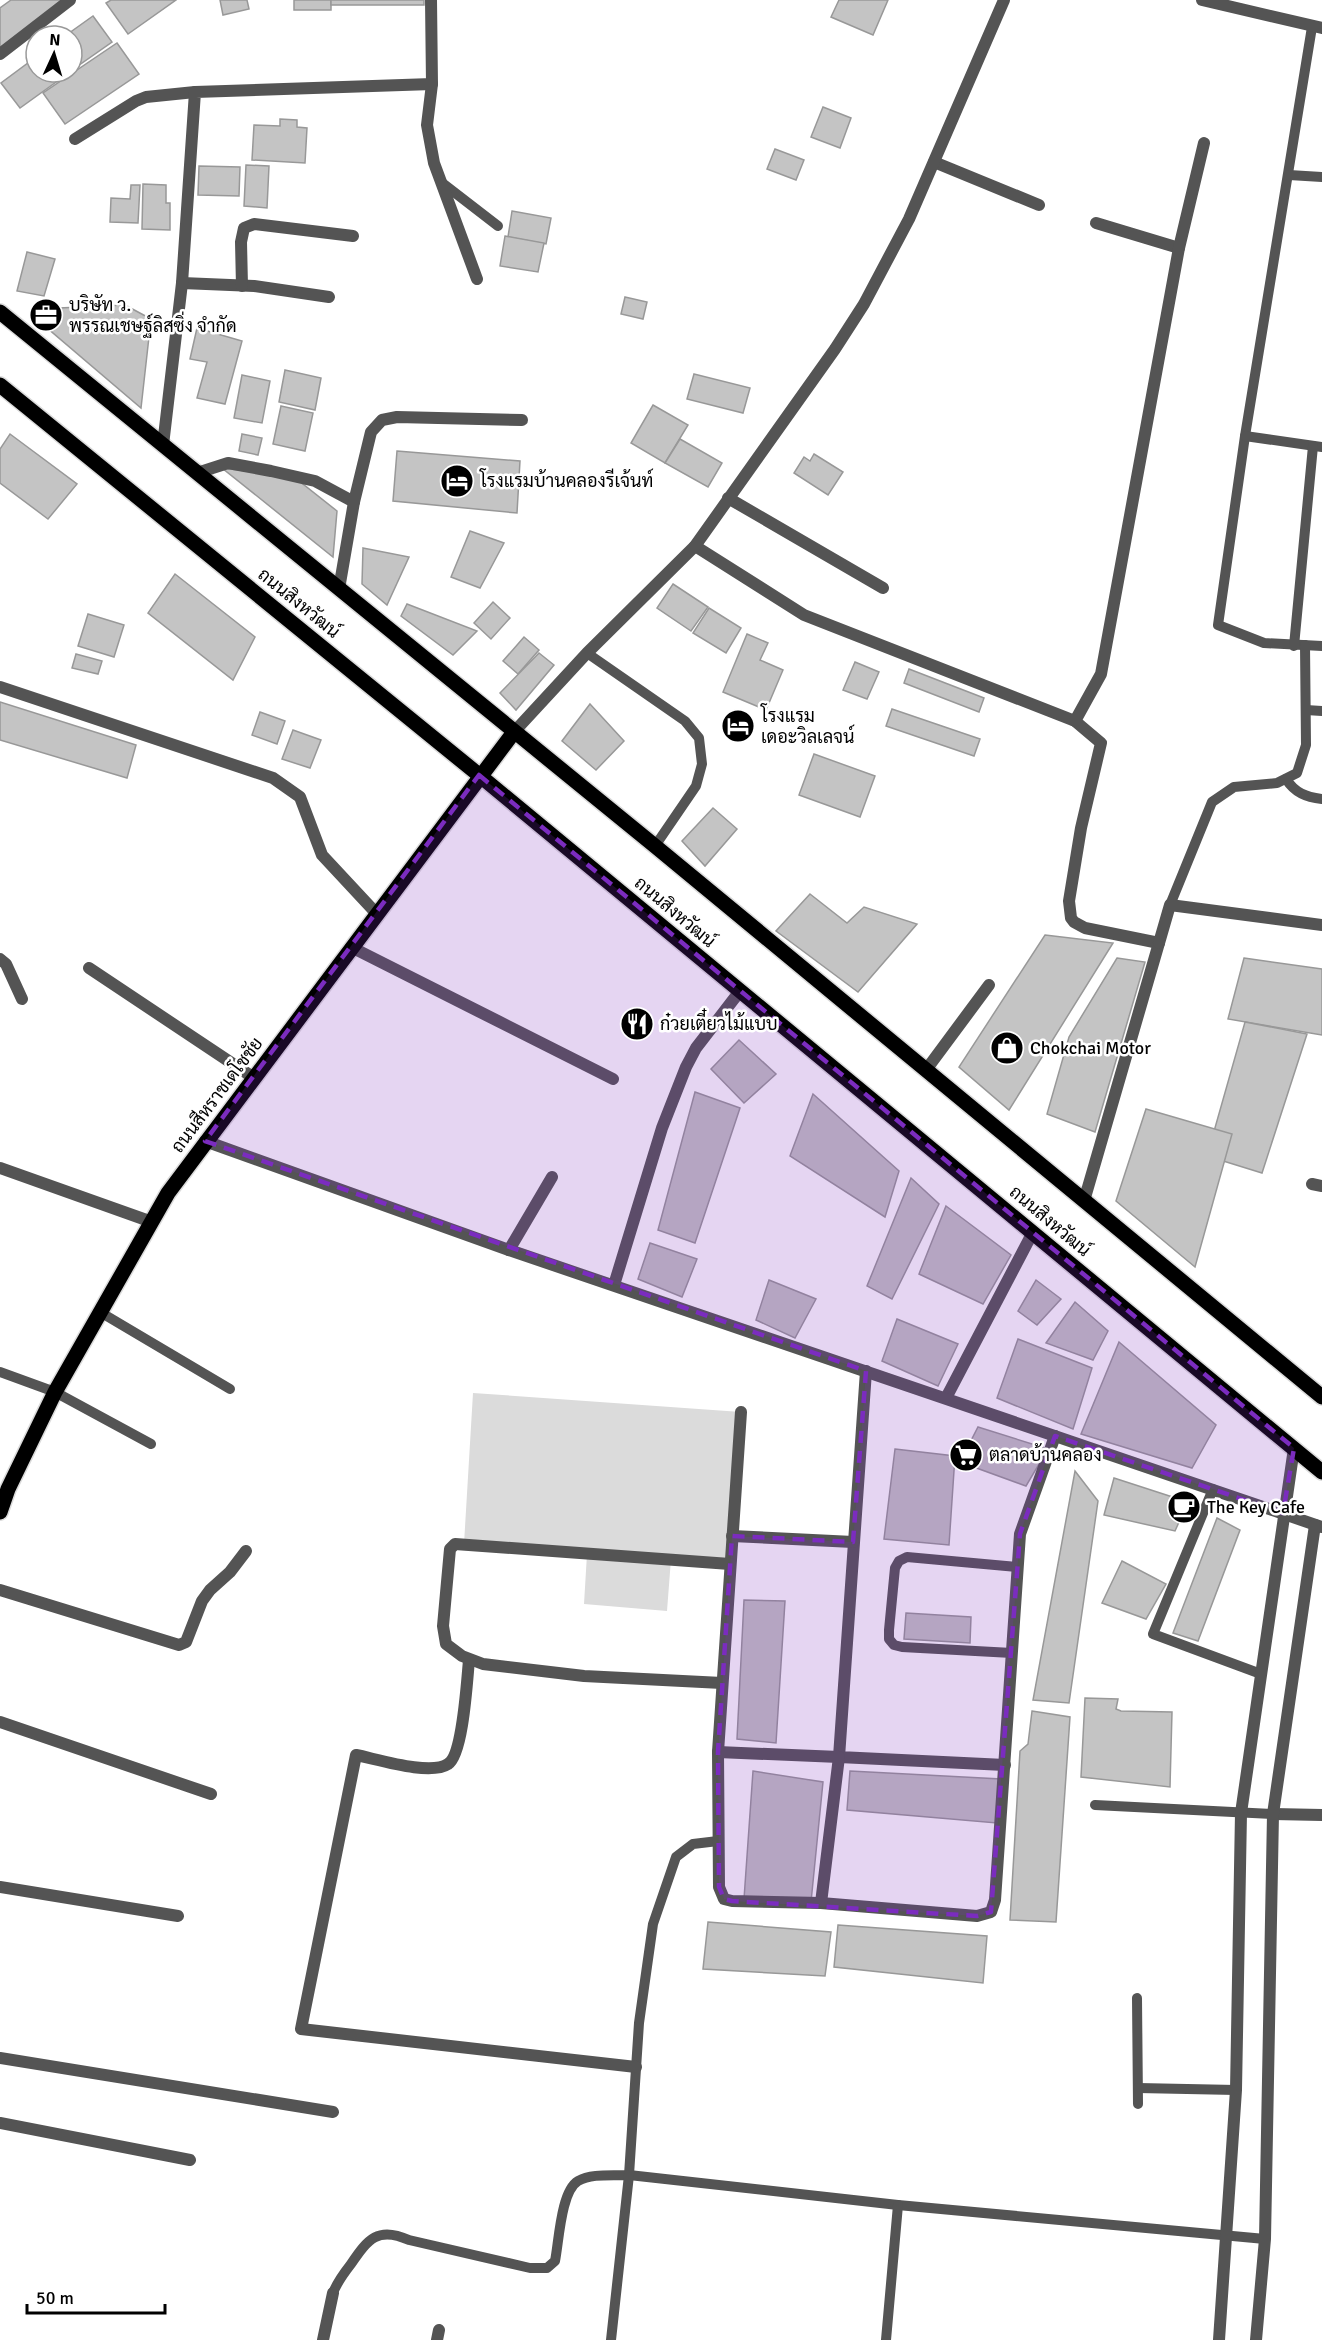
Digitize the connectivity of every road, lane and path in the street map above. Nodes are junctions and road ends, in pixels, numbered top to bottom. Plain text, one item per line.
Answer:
1 (69, 0) edge
2 (431, 0) edge
3 (1004, 0) edge
4 (1202, 0) edge
5 (1317, 28) edge
6 (0, 54) edge
7 (432, 84) junction
8 (195, 92) junction
9 (75, 139) dead end
10 (1204, 143) dead end
11 (934, 162) junction
12 (1288, 175) junction
13 (1322, 177) edge
14 (440, 182) junction
15 (1039, 205) dead end
16 (1096, 223) dead end
17 (498, 226) dead end
18 (353, 236) dead end
19 (1179, 248) junction
20 (477, 279) dead end
21 (182, 283) junction
22 (242, 286) junction
23 (329, 297) dead end
24 (0, 312) edge
25 (0, 384) edge
26 (522, 420) dead end
27 (1245, 436) junction
28 (163, 445) junction
29 (1318, 447) edge
30 (197, 473) junction
31 (728, 498) junction
32 (354, 502) junction
33 (695, 546) junction
34 (883, 588) dead end
35 (339, 589) junction
36 (1299, 645) junction
37 (1322, 646) edge
38 (587, 653) junction
39 (0, 687) edge
40 (1306, 710) junction
41 (1322, 711) edge
42 (1075, 721) junction
43 (514, 732) junction
44 (479, 775) junction
45 (1286, 779) junction
46 (1322, 799) edge
47 (655, 846) junction
48 (1170, 905) junction
49 (376, 913) junction
50 (1322, 925) edge
51 (1160, 943) junction
52 (351, 947) junction
53 (0, 959) edge
54 (89, 968) dead end
55 (989, 985) dead end
56 (740, 991) junction
57 (22, 999) dead end
58 (926, 1070) junction
59 (254, 1078) junction
60 (613, 1079) dead end
61 (205, 1141) junction
62 (0, 1168) edge
63 (552, 1177) dead end
64 (1084, 1201) junction
65 (152, 1222) junction
66 (1033, 1232) junction
67 (509, 1250) junction
68 (614, 1286) junction
69 (100, 1312) junction
70 (866, 1371) junction
71 (0, 1372) edge
72 (230, 1389) dead end
73 (55, 1392) junction
74 (1322, 1397) edge
75 (946, 1398) junction
76 (741, 1412) dead end
77 (1055, 1436) junction
78 (151, 1444) dead end
79 (1294, 1448) junction
80 (1322, 1472) edge
81 (4, 1488) edge
82 (1213, 1489) junction
83 (0, 1512) edge
84 (1283, 1513) junction
85 (1319, 1526) edge
86 (732, 1536) junction
87 (853, 1542) junction
88 (246, 1551) dead end
89 (730, 1564) junction
90 (1017, 1567) junction
91 (0, 1590) edge
92 (1012, 1653) junction
93 (469, 1660) junction
94 (1261, 1674) junction
95 (722, 1683) junction
96 (0, 1722) edge
97 (718, 1752) junction
98 (839, 1757) junction
99 (1005, 1765) junction
100 (211, 1794) dead end
101 (1095, 1804) dead end
102 (1242, 1813) junction
103 (1273, 1814) junction
104 (1322, 1815) edge
105 (718, 1841) junction
106 (0, 1887) edge
107 (821, 1903) junction
108 (178, 1916) dead end
109 (1137, 1998) dead end
110 (0, 2058) edge
111 (636, 2067) junction
112 (1138, 2088) junction
113 (1236, 2090) junction
114 (1137, 2104) dead end
115 (333, 2112) dead end
116 (0, 2123) edge
117 (190, 2160) dead end
118 (629, 2175) junction
119 (898, 2205) junction
120 (1227, 2236) junction
121 (1265, 2239) junction
122 (333, 2293) joint
123 (323, 2340) edge
124 (611, 2340) edge
125 (886, 2340) edge
126 (1219, 2340) edge
127 (1256, 2340) edge

1 - 6 street
2 - 7 street
3 - 11 street
4 - 5 street
5 - 12 lane
7 - 8 street
7 - 14 street
8 - 9 street
8 - 21 street
10 - 19 street
11 - 15 street
11 - 31 street
12 - 13 lane
12 - 27 lane
14 - 17 lane
14 - 20 street
16 - 19 street
18 - 22 street
19 - 42 street
21 - 22 street
21 - 28 street
22 - 23 street
24 - 28 main road, ถนนสิงหวัฒน์
25 - 44 main road, ถนนสิงหวัฒน์
26 - 32 street
27 - 29 lane
27 - 36 lane
28 - 30 main road, ถนนสิงหวัฒน์
29 - 36 lane
30 - 32 street
30 - 35 main road, ถนนสิงหวัฒน์
31 - 33 street
31 - 34 street
32 - 35 street
33 - 38 street
33 - 42 street
35 - 43 main road, ถนนสิงหวัฒน์
36 - 37 lane
36 - 40 lane
38 - 43 street
38 - 47 lane
39 - 49 street
40 - 41 lane
40 - 45 lane
42 - 51 street
43 - 44 main road, ถนนสีหราชเดโชชัย
43 - 47 main road, ถนนสิงหวัฒน์
44 - 49 main road, ถนนสีหราชเดโชชัย
44 - 56 main road, ถนนสิงหวัฒน์
45 - 46 lane
45 - 48 lane
47 - 58 main road, ถนนสิงหวัฒน์
48 - 50 street
48 - 51 street
49 - 52 main road, ถนนสีหราชเดโชชัย
51 - 64 street
52 - 59 main road, ถนนสีหราชเดโชชัย
52 - 60 street
53 - 57 street
54 - 59 street
55 - 58 street
56 - 66 main road, ถนนสิงหวัฒน์
56 - 68 street
58 - 64 main road, ถนนสิงหวัฒน์
59 - 61 main road, ถนนสีหราชเดโชชัย
61 - 65 main road, ถนนสีหราชเดโชชัย
61 - 67 street
62 - 65 street
63 - 67 street
64 - 74 main road, ถนนสิงหวัฒน์
65 - 69 main road, ถนนสีหราชเดโชชัย
66 - 75 street
66 - 79 main road, ถนนสิงหวัฒน์
67 - 68 street
68 - 70 street
69 - 72 lane
69 - 73 main road, ถนนสีหราชเดโชชัย
70 - 75 street
70 - 87 street
71 - 73 lane
73 - 78 lane
73 - 81 main road, ถนนสีหราชเดโชชัย
75 - 77 street
76 - 86 street
77 - 82 street
77 - 90 street
79 - 80 main road, ถนนสิงหวัฒน์
79 - 84 street
81 - 83 main road, ถนนสีหราชเดโชชัย
82 - 84 street
82 - 94 lane
84 - 85 street
84 - 94 street
85 - 103 street
86 - 87 street
86 - 89 street
87 - 98 street
88 - 91 street
89 - 93 street
89 - 95 street
90 - 92 street
90 - 92 lane
92 - 99 street
93 - 95 street
93 - 111 street
94 - 102 street
95 - 97 street
96 - 100 street
97 - 98 street
97 - 105 street
98 - 99 street
98 - 107 street
99 - 107 street
101 - 102 lane
102 - 103 lane
102 - 113 street
103 - 104 street
103 - 121 street
105 - 107 street
105 - 111 lane
106 - 108 street
109 - 112 lane
110 - 115 street
111 - 118 lane
112 - 113 lane
112 - 114 lane
113 - 120 street
116 - 117 street
118 - 119 lane
118 - 122 lane
118 - 124 lane
119 - 120 lane
119 - 125 lane
120 - 121 lane
120 - 126 street
121 - 127 street
122 - 123 street

